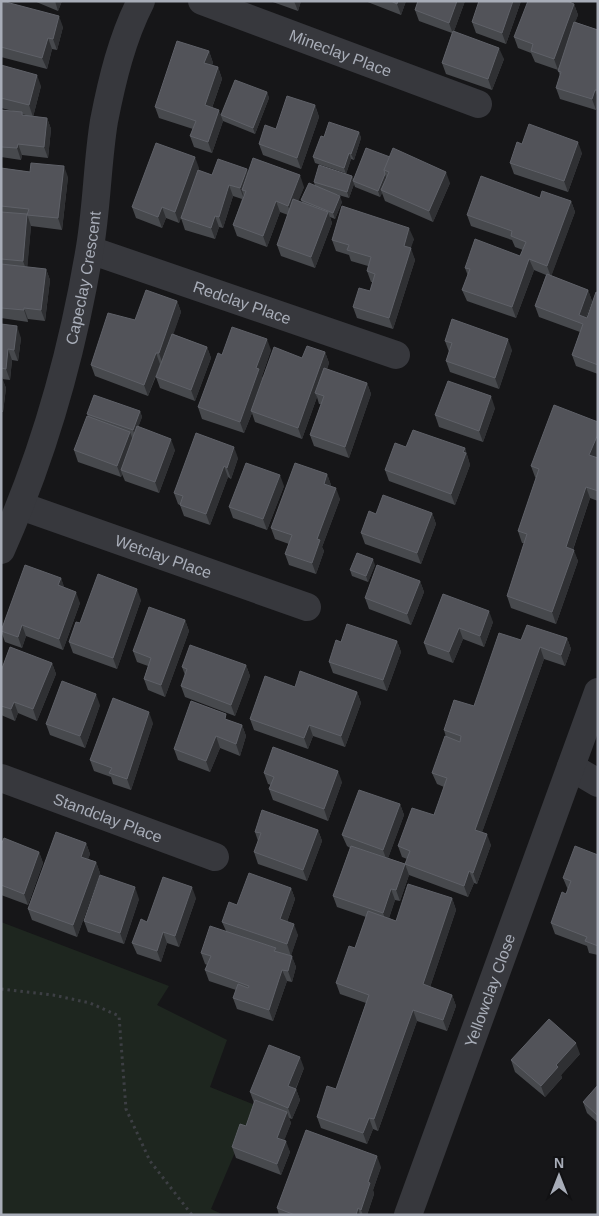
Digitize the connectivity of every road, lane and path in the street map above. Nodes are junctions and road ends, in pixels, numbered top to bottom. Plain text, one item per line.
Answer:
1 (141, 1) edge
2 (202, 1) edge
3 (478, 104) dead end
4 (90, 250) junction
5 (396, 355) dead end
6 (21, 506) junction
7 (1, 550) edge
8 (307, 607) dead end
9 (598, 692) edge
10 (571, 767) junction
11 (1, 778) edge
12 (598, 783) edge
13 (215, 857) dead end
14 (1, 989) edge
15 (192, 1215) edge
16 (408, 1215) edge

1 - 4 street, Capeclay Crescent
2 - 3 street, Mineclay Place
4 - 5 street, Redclay Place
4 - 6 street, Capeclay Crescent
6 - 7 street, Capeclay Crescent
6 - 8 street, Wetclay Place
9 - 10 street, Yellowclay Close
10 - 12 street
10 - 16 street, Yellowclay Close
11 - 13 street, Standclay Place
14 - 15 path

